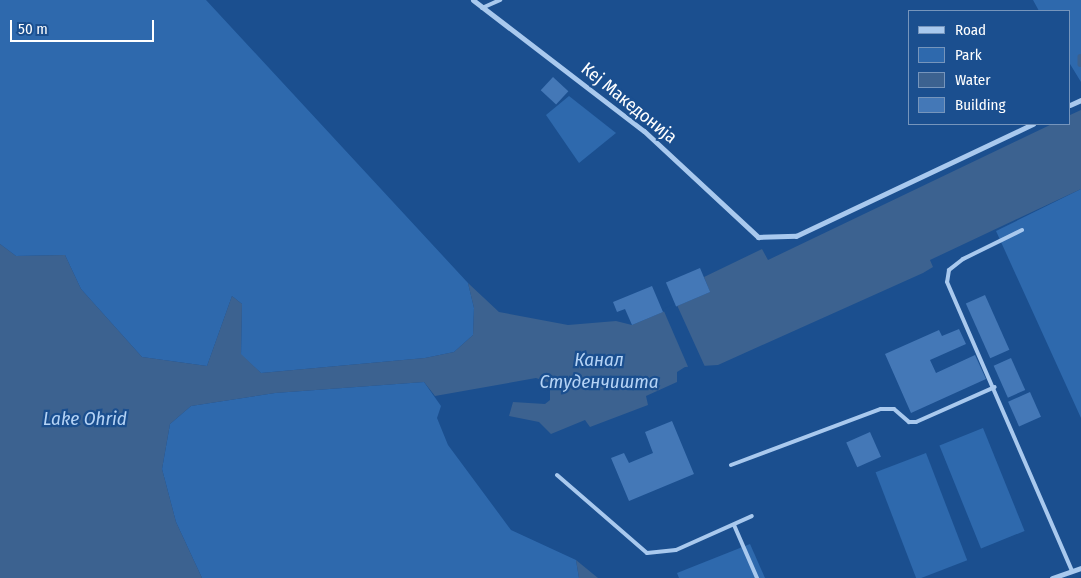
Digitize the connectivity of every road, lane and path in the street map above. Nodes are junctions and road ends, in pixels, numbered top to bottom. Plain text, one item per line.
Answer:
1 (473, 0) edge
2 (500, 0) edge
3 (482, 8) junction
4 (1030, 125) edge
5 (1022, 230) dead end
6 (758, 238) joint
7 (995, 387) junction
8 (731, 465) dead end
9 (557, 475) dead end
10 (752, 516) dead end
11 (734, 525) junction
12 (1081, 568) edge
13 (1072, 572) junction
14 (757, 578) edge
15 (1052, 578) edge

1 - 3 street, Кеј Македонија
2 - 3 lane
3 - 6 street, Кеј Македонија
4 - 6 street
5 - 7 lane
7 - 8 lane
7 - 13 lane
9 - 11 lane
10 - 11 lane
11 - 14 lane
12 - 13 street
13 - 15 street

